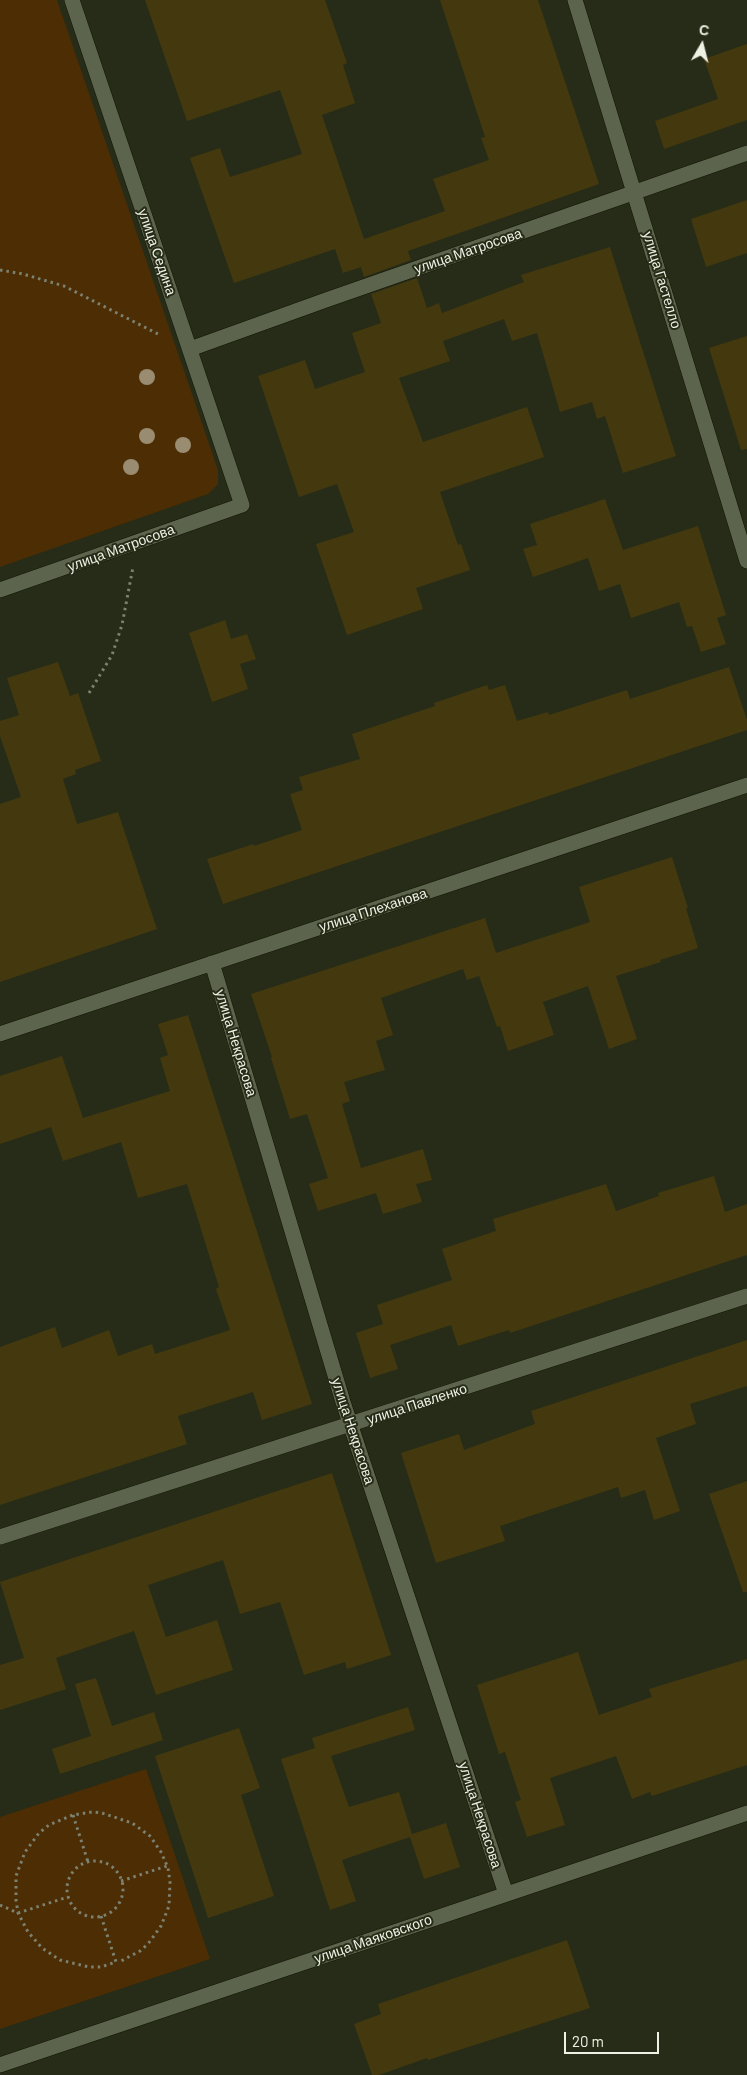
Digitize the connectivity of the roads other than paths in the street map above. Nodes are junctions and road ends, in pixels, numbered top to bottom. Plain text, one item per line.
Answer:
1 (72, 0) edge
2 (575, 0) edge
3 (747, 153) edge
4 (635, 193) junction
5 (190, 349) junction
6 (242, 505) joint
7 (747, 561) edge
8 (0, 590) edge
9 (747, 785) edge
10 (212, 963) junction
11 (0, 1034) edge
12 (747, 1296) edge
13 (351, 1425) junction
14 (0, 1537) edge
15 (747, 1813) edge
16 (506, 1894) junction
17 (0, 2065) edge

1 - 5 street, улица Седина
2 - 4 street, улица Гастелло
3 - 4 street, улица Матросова
4 - 5 street, улица Матросова
4 - 7 street, улица Гастелло
5 - 6 street, улица Седина
6 - 8 street, улица Матросова
9 - 10 street, улица Плеханова
10 - 11 street, улица Плеханова
10 - 13 street, улица Некрасова
12 - 13 street, улица Павленко
13 - 14 street, улица Павленко
13 - 16 street, улица Некрасова
15 - 16 street, улица Маяковского
16 - 17 street, улица Маяковского

